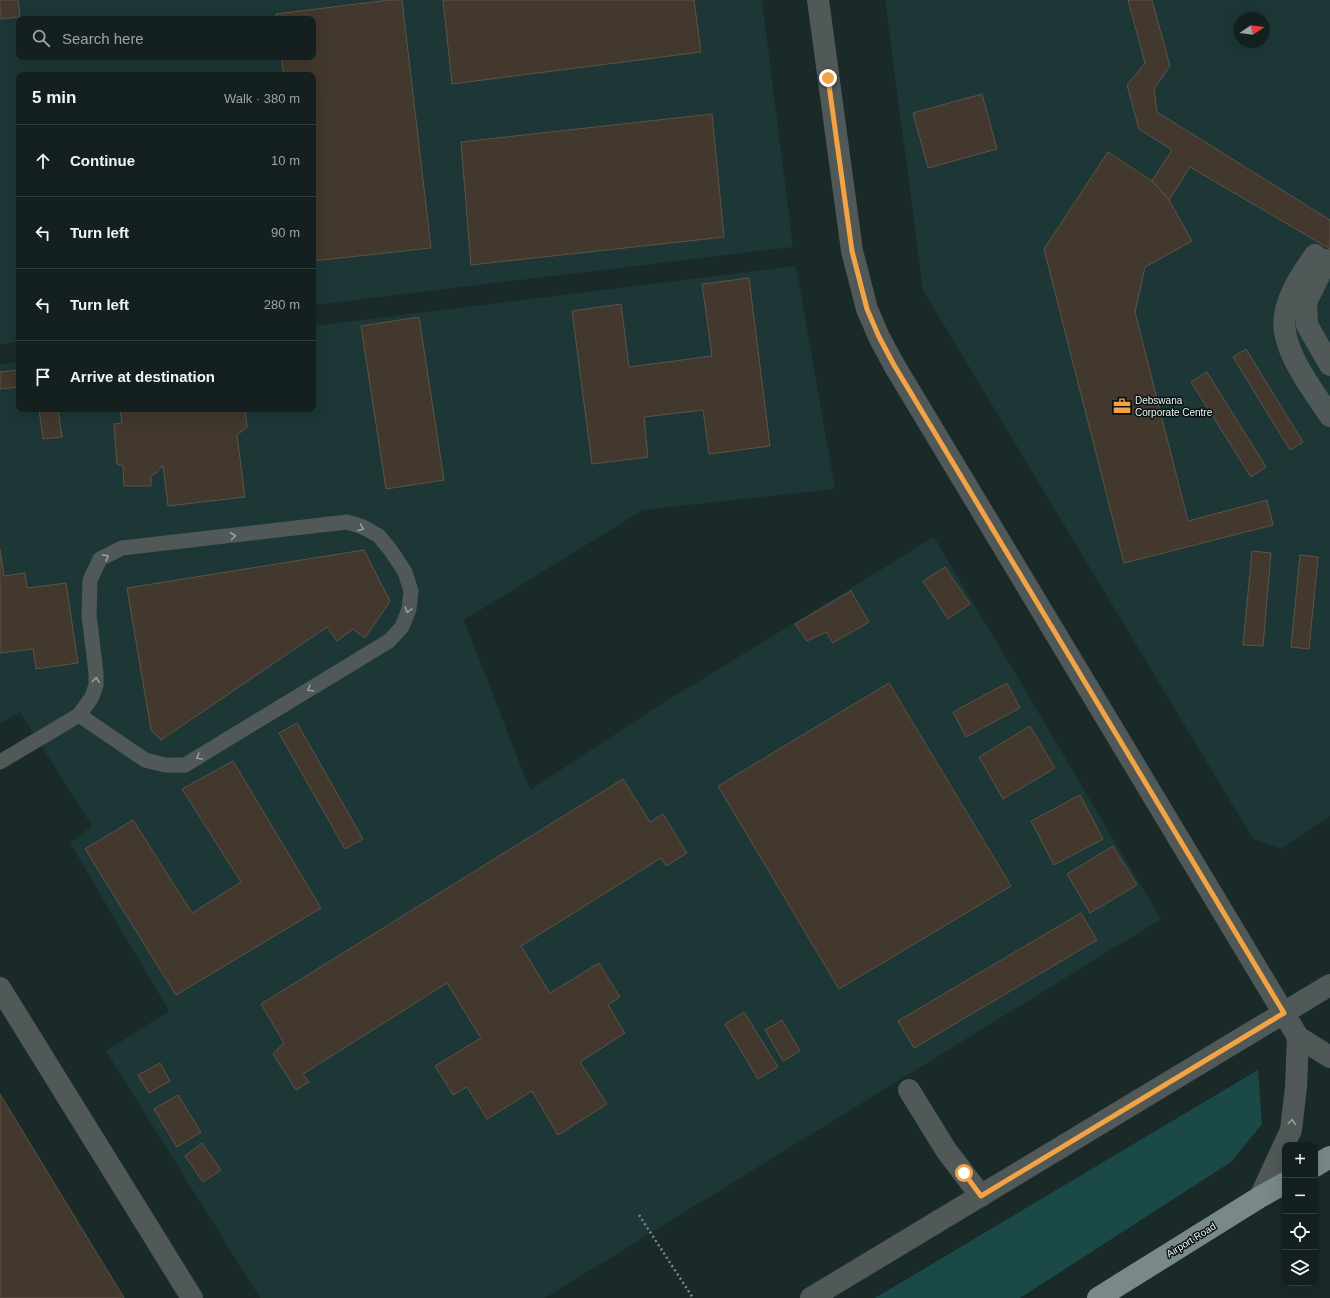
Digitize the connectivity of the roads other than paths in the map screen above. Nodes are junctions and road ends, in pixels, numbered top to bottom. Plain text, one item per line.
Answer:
1 (818, 0) edge
2 (1330, 365) edge
3 (1330, 416) edge
4 (79, 715) junction
5 (0, 762) edge
6 (1330, 985) edge
7 (0, 988) edge
8 (1284, 1013) junction
9 (1298, 1037) junction
10 (1330, 1057) edge
11 (909, 1090) dead end
12 (1330, 1157) edge
13 (1318, 1164) edge
14 (1282, 1185) edge
15 (981, 1196) junction
16 (1260, 1197) junction
17 (192, 1298) edge
18 (812, 1298) edge
19 (1098, 1298) edge

1 - 8 street
2 - 3 street
4 -> 4 lane
4 - 5 lane
6 - 8 street
7 - 17 street
8 - 9 street
8 - 15 street
9 - 10 street
16 -> 9 street
11 - 15 street
12 - 13 main road
14 - 16 main road, Airport Road
15 - 18 street
16 - 19 main road, Airport Road

